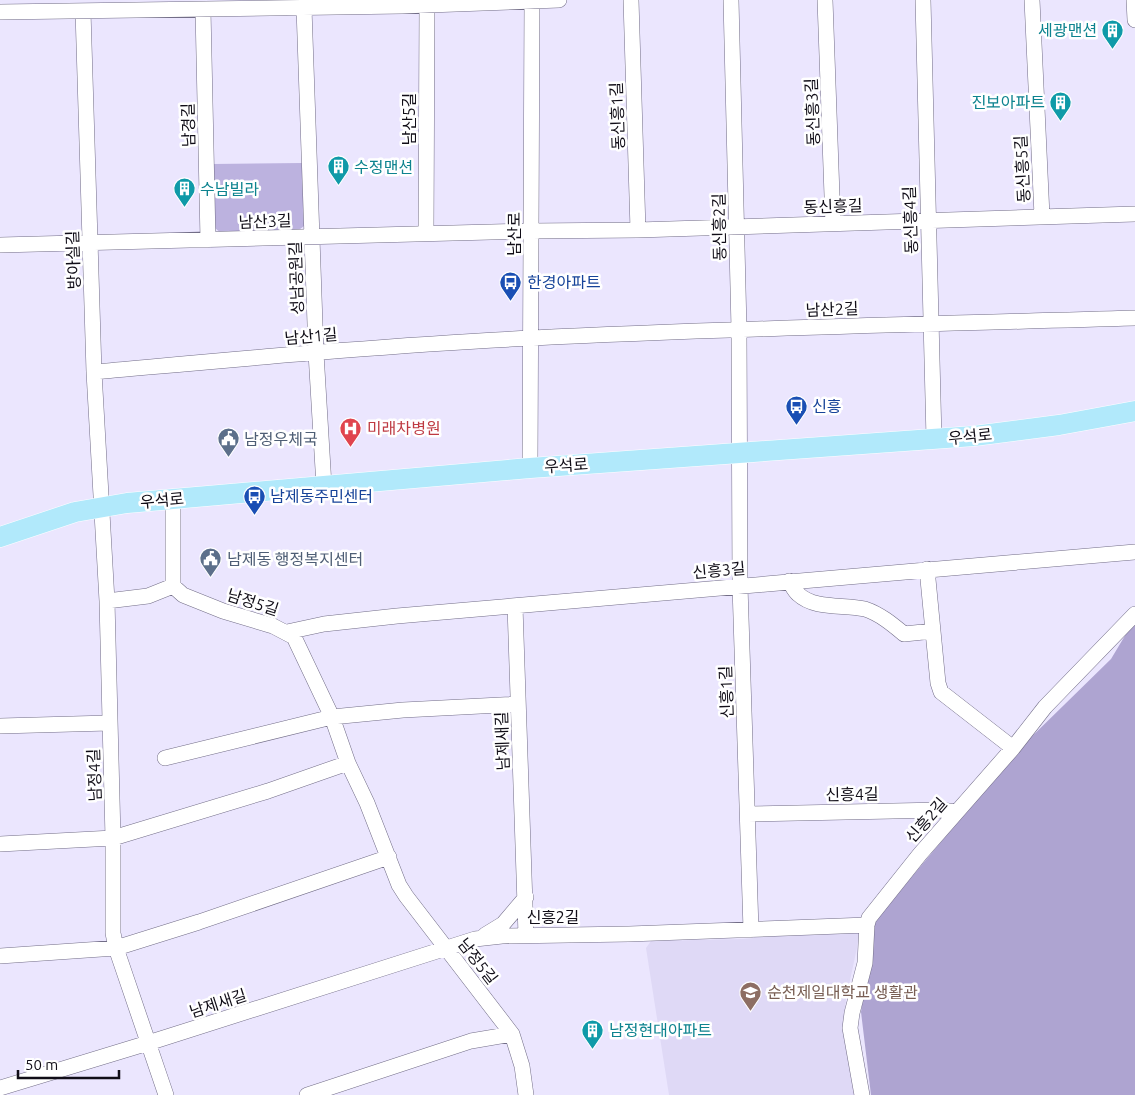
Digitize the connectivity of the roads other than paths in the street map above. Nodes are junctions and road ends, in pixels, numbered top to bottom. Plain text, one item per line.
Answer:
1 (532, 0) edge
2 (559, 0) edge
3 (631, 0) edge
4 (732, 0) edge
5 (825, 0) edge
6 (923, 0) edge
7 (1032, 0) edge
8 (1134, 0) edge
9 (427, 4) junction
10 (304, 8) junction
11 (203, 10) junction
12 (83, 11) junction
13 (0, 12) edge
14 (1135, 20) edge
15 (1135, 214) edge
16 (1042, 216) junction
17 (928, 220) junction
18 (834, 224) junction
19 (736, 227) junction
20 (638, 230) junction
21 (531, 231) junction
22 (426, 234) junction
23 (312, 237) junction
24 (208, 240) junction
25 (90, 243) junction
26 (0, 244) edge
27 (1135, 318) edge
28 (931, 324) junction
29 (738, 329) junction
30 (531, 338) junction
31 (316, 353) junction
32 (94, 372) junction
33 (1135, 411) edge
34 (934, 439) junction
35 (739, 453) junction
36 (530, 468) junction
37 (324, 486) junction
38 (173, 499) junction
39 (101, 507) junction
40 (0, 537) edge
41 (1135, 552) edge
42 (927, 569) junction
43 (789, 581) junction
44 (173, 586) junction
45 (740, 586) junction
46 (106, 601) junction
47 (515, 606) junction
48 (1135, 614) edge
49 (933, 631) junction
50 (287, 632) junction
51 (518, 704) junction
52 (332, 717) junction
53 (110, 723) junction
54 (0, 726) edge
55 (1012, 748) junction
56 (165, 758) dead end
57 (348, 763) junction
58 (956, 812) junction
59 (748, 814) junction
60 (113, 838) junction
61 (0, 844) edge
62 (389, 857) junction
63 (526, 897) junction
64 (867, 924) junction
65 (751, 930) junction
66 (526, 935) junction
67 (478, 939) junction
68 (116, 948) junction
69 (446, 948) junction
70 (0, 956) edge
71 (512, 1034) junction
72 (148, 1044) junction
73 (0, 1088) edge
74 (166, 1095) edge
75 (307, 1095) edge
76 (526, 1095) edge
77 (862, 1095) edge

1 - 2 street
1 - 9 street
1 - 21 street, 남산로
3 - 20 street, 동신흥1길
4 - 19 street, 동신흥2길
5 - 18 street, 동신흥3길
6 - 17 street, 동신흥4길
7 - 16 street, 동신흥5길
8 - 14 street
9 - 10 street
9 - 22 street, 남산5길
10 - 11 street
10 - 23 street, 성남공원길
11 - 12 street
11 - 24 street, 남경길
12 - 13 street
12 - 25 street, 방아실길
15 - 16 street, 동신흥길
16 - 17 street, 동신흥길
17 - 18 street, 동신흥길
17 - 28 street, 동신흥4길
18 - 19 street, 동신흥길
19 - 20 street, 동신흥길
19 - 29 street, 동신흥2길
20 - 21 street, 동신흥길
21 - 22 street, 남산3길
21 - 30 street, 남산로
22 - 23 street, 남산3길
23 - 24 street, 남산3길
23 - 31 street, 성남공원길
24 - 25 street, 남산3길
25 - 26 street, 남산3길
25 - 32 street, 방아실길
27 - 28 street, 남산2길
28 - 29 street, 남산2길
28 - 34 street, 동신흥4길
29 - 30 street, 남산2길
29 - 35 street, 동신흥2길
30 - 31 street, 남산1길
30 - 36 street, 남산로
31 - 32 street, 남산1길
31 - 37 street, 성남공원길
32 - 39 street, 방아실길
33 - 34 main road, 우석로
34 - 35 main road, 우석로
35 - 36 main road, 우석로
35 - 45 street, 신흥1길
36 - 37 main road, 우석로
37 - 38 main road, 우석로
38 - 39 main road, 우석로
38 - 44 street
39 - 40 main road, 우석로
39 - 46 street, 남정4길
41 - 42 street, 신흥3길
42 - 43 street, 신흥3길
42 - 49 street
43 - 45 street, 신흥3길
43 - 49 street
44 - 46 street
44 - 50 street, 남정5길
45 - 47 street, 신흥3길
45 - 59 street, 신흥1길
46 - 53 street, 남정4길
47 - 50 street
47 - 51 street, 남제새길
48 - 55 street, 신흥2길
49 - 55 street
50 - 52 street, 남정5길
51 - 52 street
51 - 63 street, 남제새길
52 - 56 street
52 - 57 street, 남정5길
53 - 54 street
53 - 60 street, 남정4길
55 - 58 street, 신흥2길
57 - 60 street
57 - 62 street, 남정5길
58 - 59 street, 신흥4길
58 - 64 street, 신흥2길
59 - 65 street, 신흥1길
60 - 61 street
60 - 68 street, 남정4길
62 - 68 street
62 - 69 street, 남정5길
63 - 66 street, 남제새길
63 - 67 street
64 - 65 street, 신흥2길
64 - 77 street, 신흥2길
65 - 66 street, 신흥2길
66 - 67 street, 신흥2길
67 - 69 street, 신흥2길
68 - 70 street
68 - 72 street, 남정4길
69 - 71 street, 남정5길
69 - 72 street, 남제새길
71 - 75 street
71 - 76 street, 남정5길
72 - 73 street, 남제새길
72 - 74 street, 남정4길

